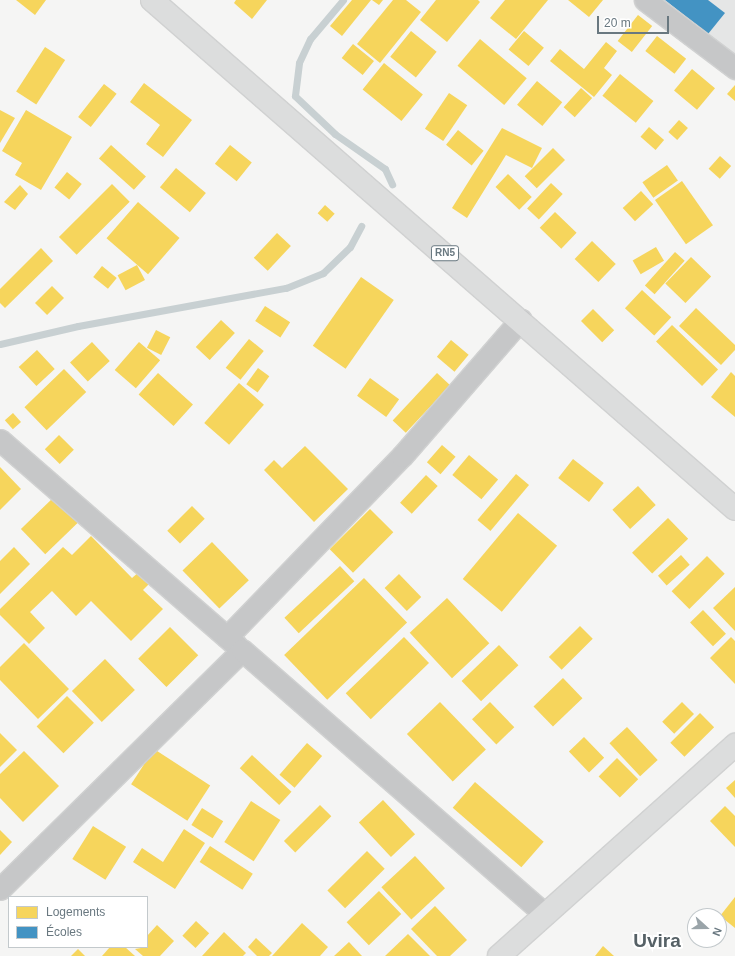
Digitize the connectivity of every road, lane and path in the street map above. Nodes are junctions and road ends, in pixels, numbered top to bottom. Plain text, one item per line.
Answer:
1 (152, 0) edge
2 (645, 0) edge
3 (735, 68) edge
4 (521, 319) junction
5 (0, 440) edge
6 (735, 509) edge
7 (227, 637) junction
8 (242, 650) junction
9 (735, 745) edge
10 (0, 889) edge
11 (545, 914) junction
12 (499, 956) edge

1 - 4 main road, RN5
2 - 3 street
4 - 6 main road, RN5
4 - 7 street
5 - 7 street
7 - 8 street
8 - 10 street
8 - 11 street
9 - 11 main road
11 - 12 main road

